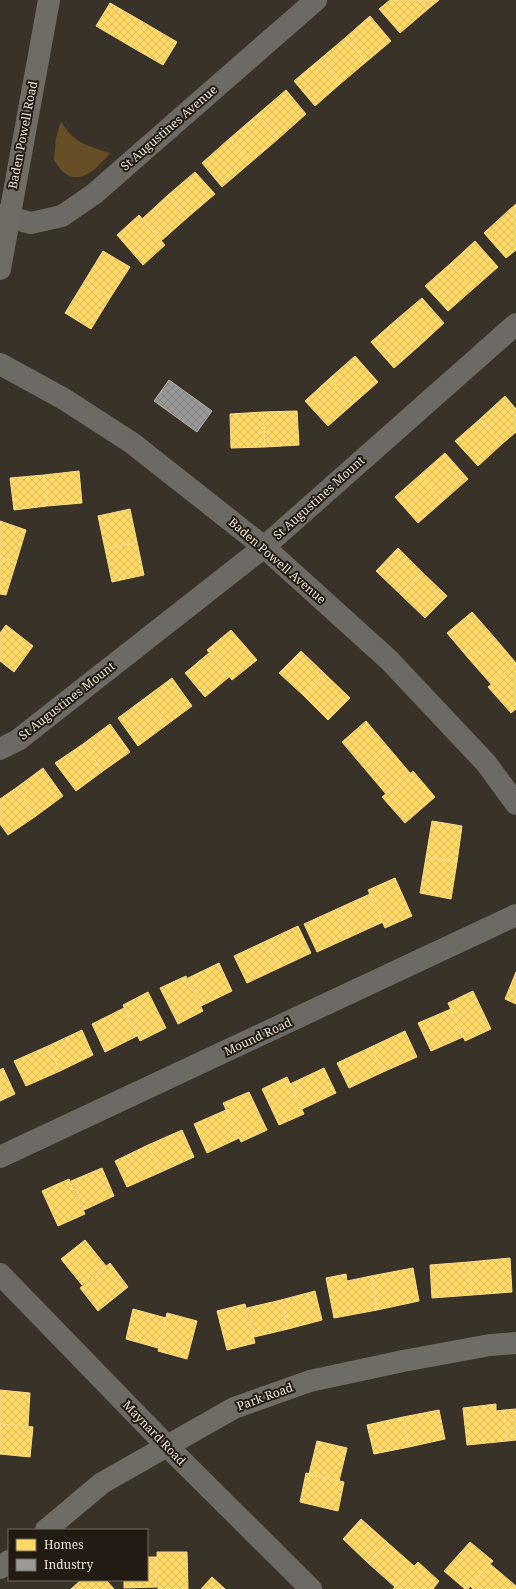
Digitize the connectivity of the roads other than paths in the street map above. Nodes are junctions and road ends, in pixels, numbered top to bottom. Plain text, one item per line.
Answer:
1 (49, 0) edge
2 (316, 0) edge
3 (4, 216) edge
4 (0, 269) edge
5 (516, 324) edge
6 (0, 364) edge
7 (264, 547) junction
8 (0, 749) edge
9 (516, 804) edge
10 (516, 915) edge
11 (0, 1157) edge
12 (0, 1274) edge
13 (516, 1343) edge
14 (166, 1446) junction
15 (47, 1529) edge
16 (8, 1562) edge
17 (0, 1568) edge
18 (311, 1589) edge

1 - 3 street, Baden Powell Road
2 - 3 street, St Augustines Avenue
3 - 4 street, Baden Powell Road
5 - 7 street, St Augustines Mount
6 - 7 street, Baden Powell Avenue
7 - 8 street, St Augustines Mount
7 - 9 street, Baden Powell Avenue
10 - 11 street, Mound Road
12 - 14 street, Maynard Road
13 - 14 street, Park Road
14 - 15 street, Park Road
14 - 18 street, Maynard Road
16 - 17 street

